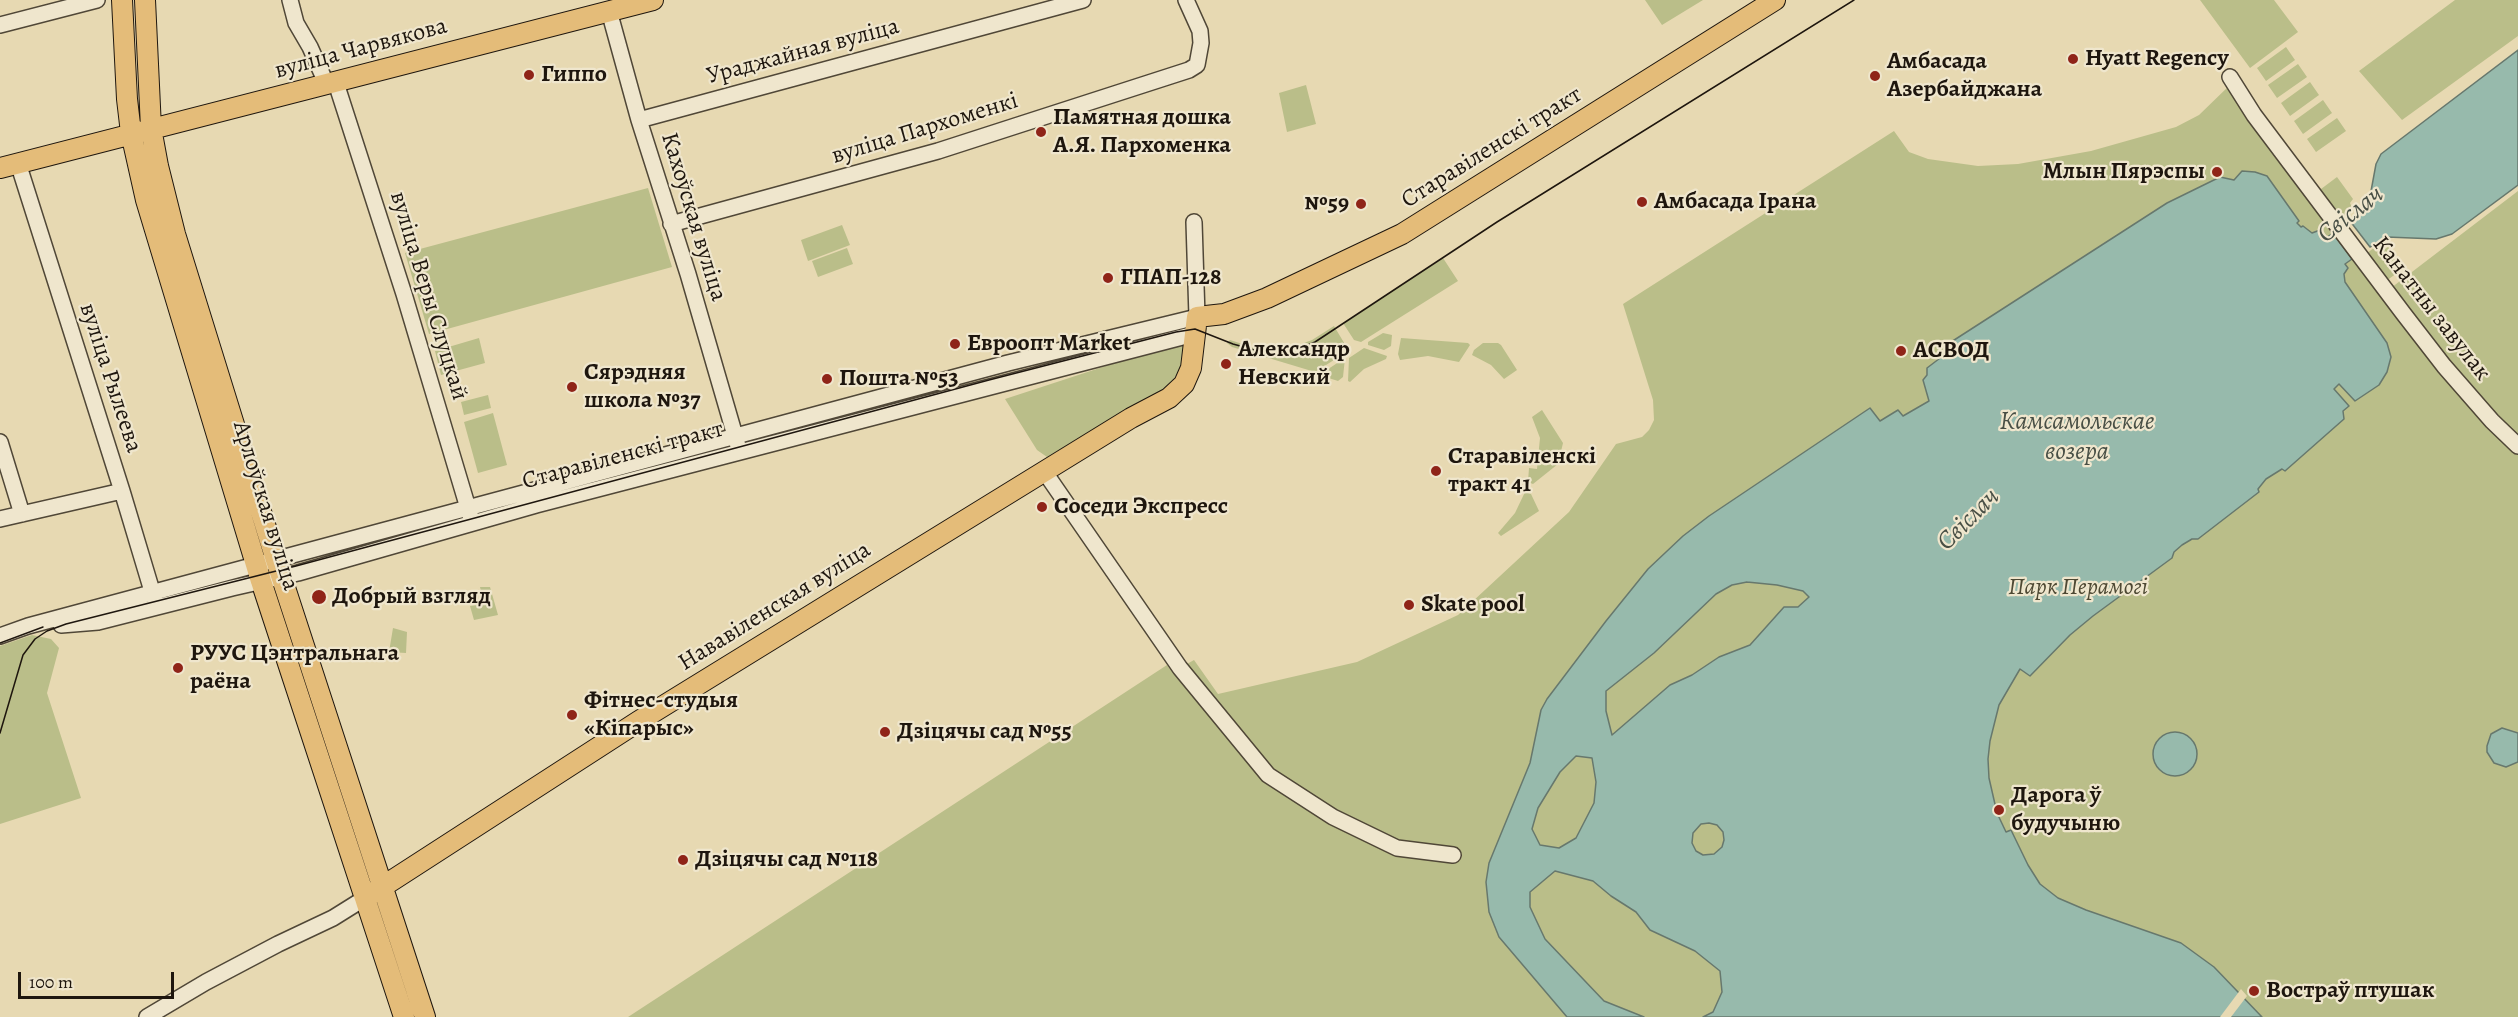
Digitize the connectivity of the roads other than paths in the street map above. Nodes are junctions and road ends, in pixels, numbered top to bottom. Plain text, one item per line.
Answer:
1 (97, 0) edge
2 (122, 0) edge
3 (145, 0) edge
4 (290, 0) edge
5 (1083, 0) edge
6 (1186, 0) edge
7 (1775, 0) edge
8 (644, 1) edge
9 (609, 11) junction
10 (0, 25) edge
11 (2230, 77) dead end
12 (331, 84) junction
13 (639, 120) junction
14 (151, 128) junction
15 (131, 133) junction
16 (9, 165) edge
17 (1194, 222) dead end
18 (671, 224) junction
19 (1196, 325) junction
20 (736, 436) junction
21 (0, 442) edge
22 (2518, 447) edge
23 (740, 452) junction
24 (1044, 471) junction
25 (122, 491) junction
26 (22, 514) junction
27 (471, 516) junction
28 (0, 519) edge
29 (279, 568) junction
30 (259, 573) junction
31 (154, 600) junction
32 (0, 636) edge
33 (305, 648) junction
34 (285, 653) junction
35 (1453, 855) dead end
36 (374, 893) junction
37 (147, 1017) edge
38 (404, 1017) edge
39 (425, 1017) edge

1 - 10 street
2 - 15 main road, Арлоўская вуліца
3 - 14 main road, Арлоўская вуліца
4 - 12 street, вуліца Веры Слуцкай
5 - 13 street, Ураджайная вуліца
6 - 18 street, вуліца Пархоменкі
7 - 19 main road, Старавіленскі тракт
8 - 9 main road, вуліца Чарвякова
9 - 12 main road, вуліца Чарвякова
9 - 13 street, Кахоўская вуліца
11 - 22 street, Канатны завулак
12 - 14 main road, вуліца Чарвякова
12 - 27 street, вуліца Веры Слуцкай
13 - 18 street, Кахоўская вуліца
14 - 15 main road, вуліца Чарвякова
14 - 29 main road, Арлоўская вуліца
15 - 16 main road, вуліца Чарвякова
15 - 30 main road, Арлоўская вуліца
16 - 25 street, вуліца Рылеева
17 - 19 street
18 - 20 street, Кахоўская вуліца
19 - 20 street, Старавіленскі тракт
19 - 23 street, Старавіленскі тракт
19 - 24 main road, Нававіленская вуліца
20 - 23 street, Кахоўская вуліца
20 - 27 street, Старавіленскі тракт
21 - 26 street
23 - 27 street, Старавіленскі тракт
24 - 35 street
24 - 36 main road, Нававіленская вуліца
25 - 26 street
25 - 31 street, вуліца Рылеева
26 - 28 street
27 - 29 street, Старавіленскі тракт
29 - 30 street, Старавіленскі тракт
29 - 33 main road, Арлоўская вуліца
30 - 31 street, Старавіленскі тракт
30 - 34 main road, Арлоўская вуліца
31 - 32 street, Старавіленскі тракт
33 - 34 main road
33 - 36 main road, Арлоўская вуліца
34 - 36 main road, Арлоўская вуліца
36 - 37 street, Нававіленская вуліца
36 - 38 main road, Арлоўская вуліца
36 - 39 main road, Арлоўская вуліца

